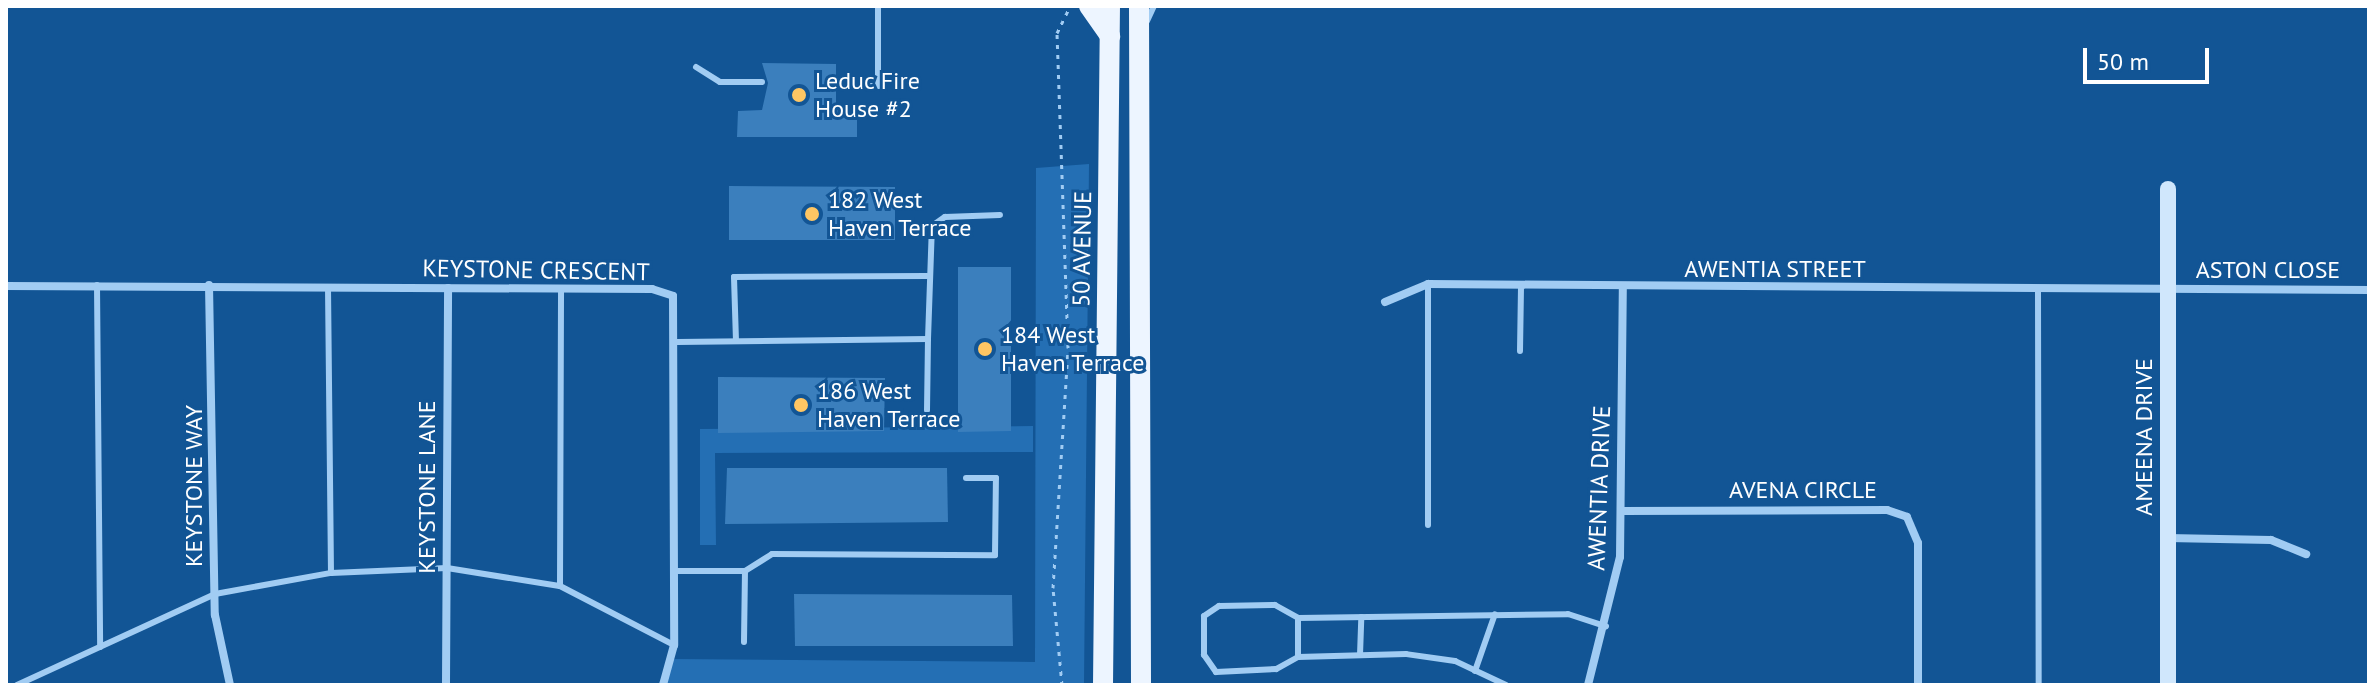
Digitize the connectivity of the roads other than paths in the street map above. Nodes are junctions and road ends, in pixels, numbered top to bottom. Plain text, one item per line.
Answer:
1 (878, 6) edge
2 (1089, 6) edge
3 (1110, 6) edge
4 (1139, 6) edge
5 (1154, 6) edge
6 (1110, 36) junction
7 (1139, 52) junction
8 (696, 67) dead end
9 (762, 82) dead end
10 (838, 86) dead end
11 (2168, 189) dead end
12 (1000, 215) dead end
13 (927, 276) junction
14 (1428, 284) junction
15 (97, 285) junction
16 (209, 285) junction
17 (6, 286) edge
18 (328, 287) junction
19 (448, 288) junction
20 (1521, 288) junction
21 (561, 289) junction
22 (1623, 289) junction
23 (2038, 289) junction
24 (2168, 290) junction
25 (2369, 290) edge
26 (1385, 302) dead end
27 (928, 339) junction
28 (736, 341) junction
29 (677, 342) junction
30 (1520, 351) dead end
31 (927, 410) dead end
32 (966, 478) dead end
33 (1623, 511) junction
34 (1428, 525) dead end
35 (2168, 538) junction
36 (2306, 554) dead end
37 (447, 568) junction
38 (675, 571) junction
39 (745, 571) junction
40 (331, 573) junction
41 (560, 586) junction
42 (215, 594) junction
43 (1495, 614) junction
44 (1361, 617) junction
45 (1298, 618) junction
46 (1606, 626) junction
47 (744, 642) dead end
48 (674, 645) junction
49 (100, 647) junction
50 (1360, 655) junction
51 (1298, 657) junction
52 (1475, 671) junction
53 (17, 685) edge
54 (230, 685) edge
55 (446, 685) edge
56 (663, 685) edge
57 (1103, 685) edge
58 (1141, 685) edge
59 (1506, 685) edge
60 (1588, 685) edge
61 (1918, 685) edge
62 (2039, 685) edge
63 (2168, 685) edge

1 - 10 lane
2 - 6 main road
3 - 6 main road, 50 AVENUE
4 - 7 main road
5 - 7 lane
6 - 57 main road, 50 AVENUE
7 - 58 main road
8 - 9 lane
11 - 24 street, AMEENA DRIVE
12 - 13 lane
13 - 27 lane
13 - 28 lane
14 - 20 street, AWENTIA STREET
14 - 26 street, AWENTIA STREET
14 - 34 lane
15 - 16 street, KEYSTONE CRESCENT
15 - 17 street, KEYSTONE CRESCENT
15 - 49 lane
16 - 18 street, KEYSTONE CRESCENT
16 - 42 street, KEYSTONE WAY
18 - 19 street, KEYSTONE CRESCENT
18 - 40 lane
19 - 21 street, KEYSTONE CRESCENT
19 - 37 street, KEYSTONE LANE
20 - 22 street, AWENTIA STREET
20 - 30 lane
21 - 29 street, KEYSTONE CRESCENT
21 - 41 lane
22 - 23 street, AWENTIA STREET
22 - 33 street, AWENTIA DRIVE
23 - 24 street, AWENTIA STREET
23 - 62 lane
24 - 25 street, ASTON CLOSE
24 - 35 street, AMEENA DRIVE
27 - 28 lane
27 - 31 lane
28 - 29 lane
29 - 38 street, KEYSTONE CRESCENT
32 - 39 lane
33 - 46 street, AWENTIA DRIVE
33 - 61 street, AVENA CIRCLE
35 - 36 street
35 - 63 street, AMEENA DRIVE
37 - 40 lane
37 - 41 lane
37 - 55 street, KEYSTONE LANE
38 - 39 lane
38 - 48 street, KEYSTONE CRESCENT
39 - 47 lane
40 - 42 lane
41 - 48 lane
42 - 49 lane
42 - 54 street, KEYSTONE WAY
43 - 44 lane
43 - 46 lane
43 - 52 lane
44 - 45 lane
44 - 50 lane
45 - 51 lane
45 - 51 lane
46 - 60 street, AWENTIA DRIVE
48 - 56 street, KEYSTONE CRESCENT
49 - 53 lane
50 - 51 lane
50 - 52 lane
52 - 59 lane

